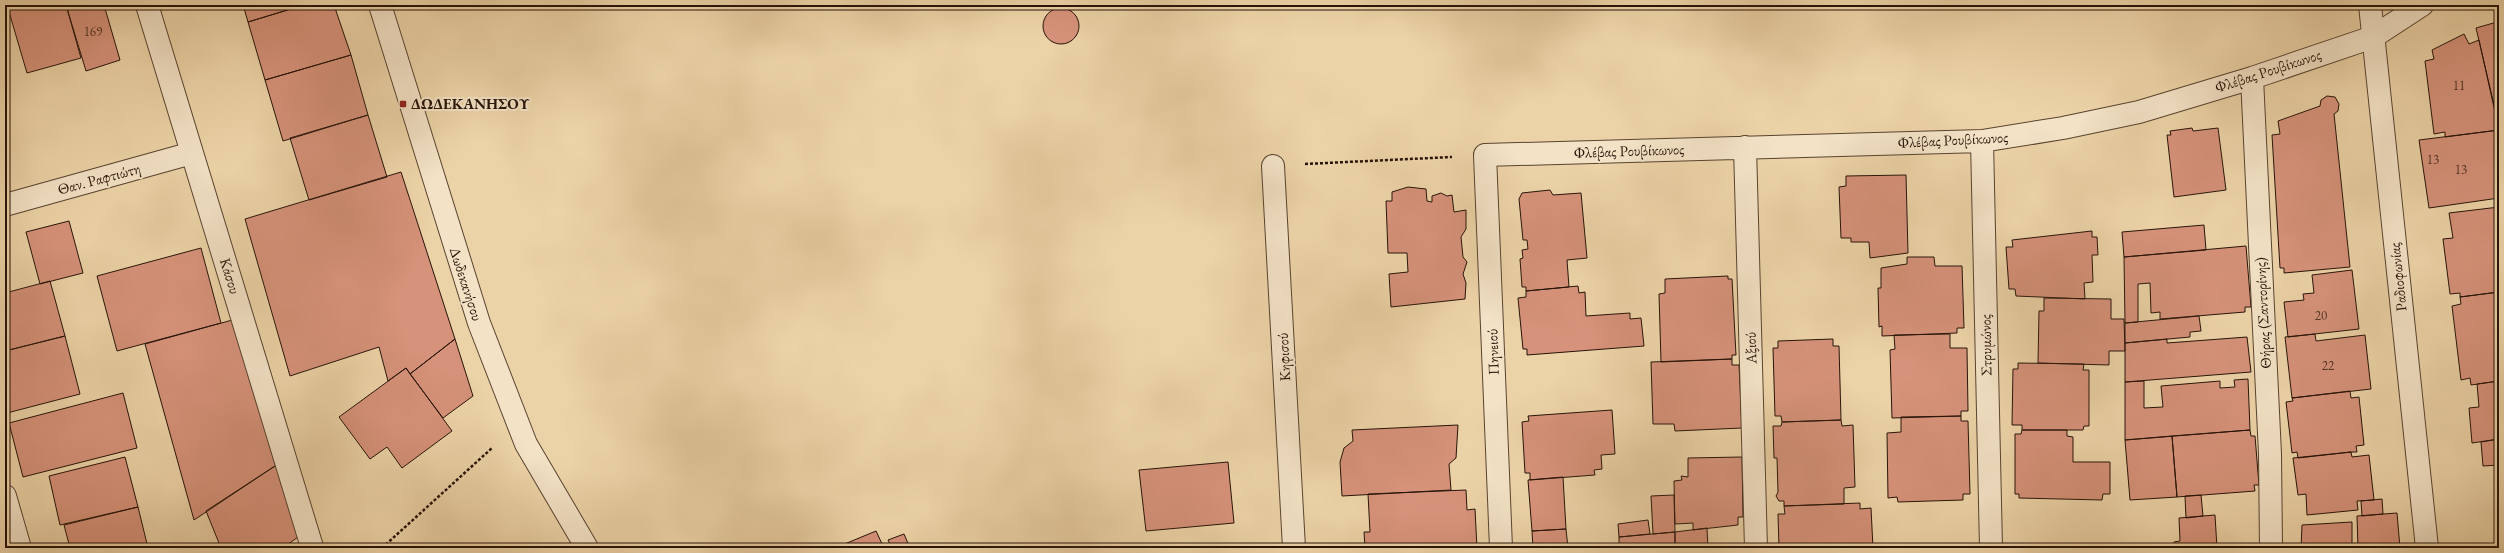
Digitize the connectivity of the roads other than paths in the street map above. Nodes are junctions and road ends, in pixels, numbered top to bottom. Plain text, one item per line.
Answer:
1 (147, 5) edge
2 (380, 5) edge
3 (2370, 5) edge
4 (2422, 5) edge
5 (2373, 37) junction
6 (2252, 78) junction
7 (1982, 141) junction
8 (1745, 147) junction
9 (192, 153) junction
10 (1485, 155) joint
11 (1273, 166) road end
12 (5, 205) edge
13 (5, 496) edge
14 (312, 547) edge
15 (20, 548) edge
16 (587, 548) edge
17 (1294, 548) edge
18 (1500, 548) edge
19 (1756, 548) edge
20 (1991, 548) edge
21 (2271, 548) edge
22 (2427, 548) edge

1 - 9 street, Κάσου
2 - 16 street, Δωδεκανήσου
3 - 5 street, Ραδιοφωνίας
4 - 5 street, Φλέβας Ρουβίκωνος
5 - 6 street, Φλέβας Ρουβίκωνος
5 - 22 street, Ραδιοφωνίας
6 - 7 street, Φλέβας Ρουβίκωνος
6 - 21 street, Θήρας (Σαντορίνης)
7 - 8 street, Φλέβας Ρουβίκωνος
7 - 20 street, Στρυμώνος
8 - 10 street, Φλέβας Ρουβίκωνος
8 - 19 street, Αξιού
9 - 12 street, Θαν. Ραφτιώτη
9 - 14 street, Κάσου
10 - 18 street, Πηνειού
11 - 17 street, Κηφισού
13 - 15 street

